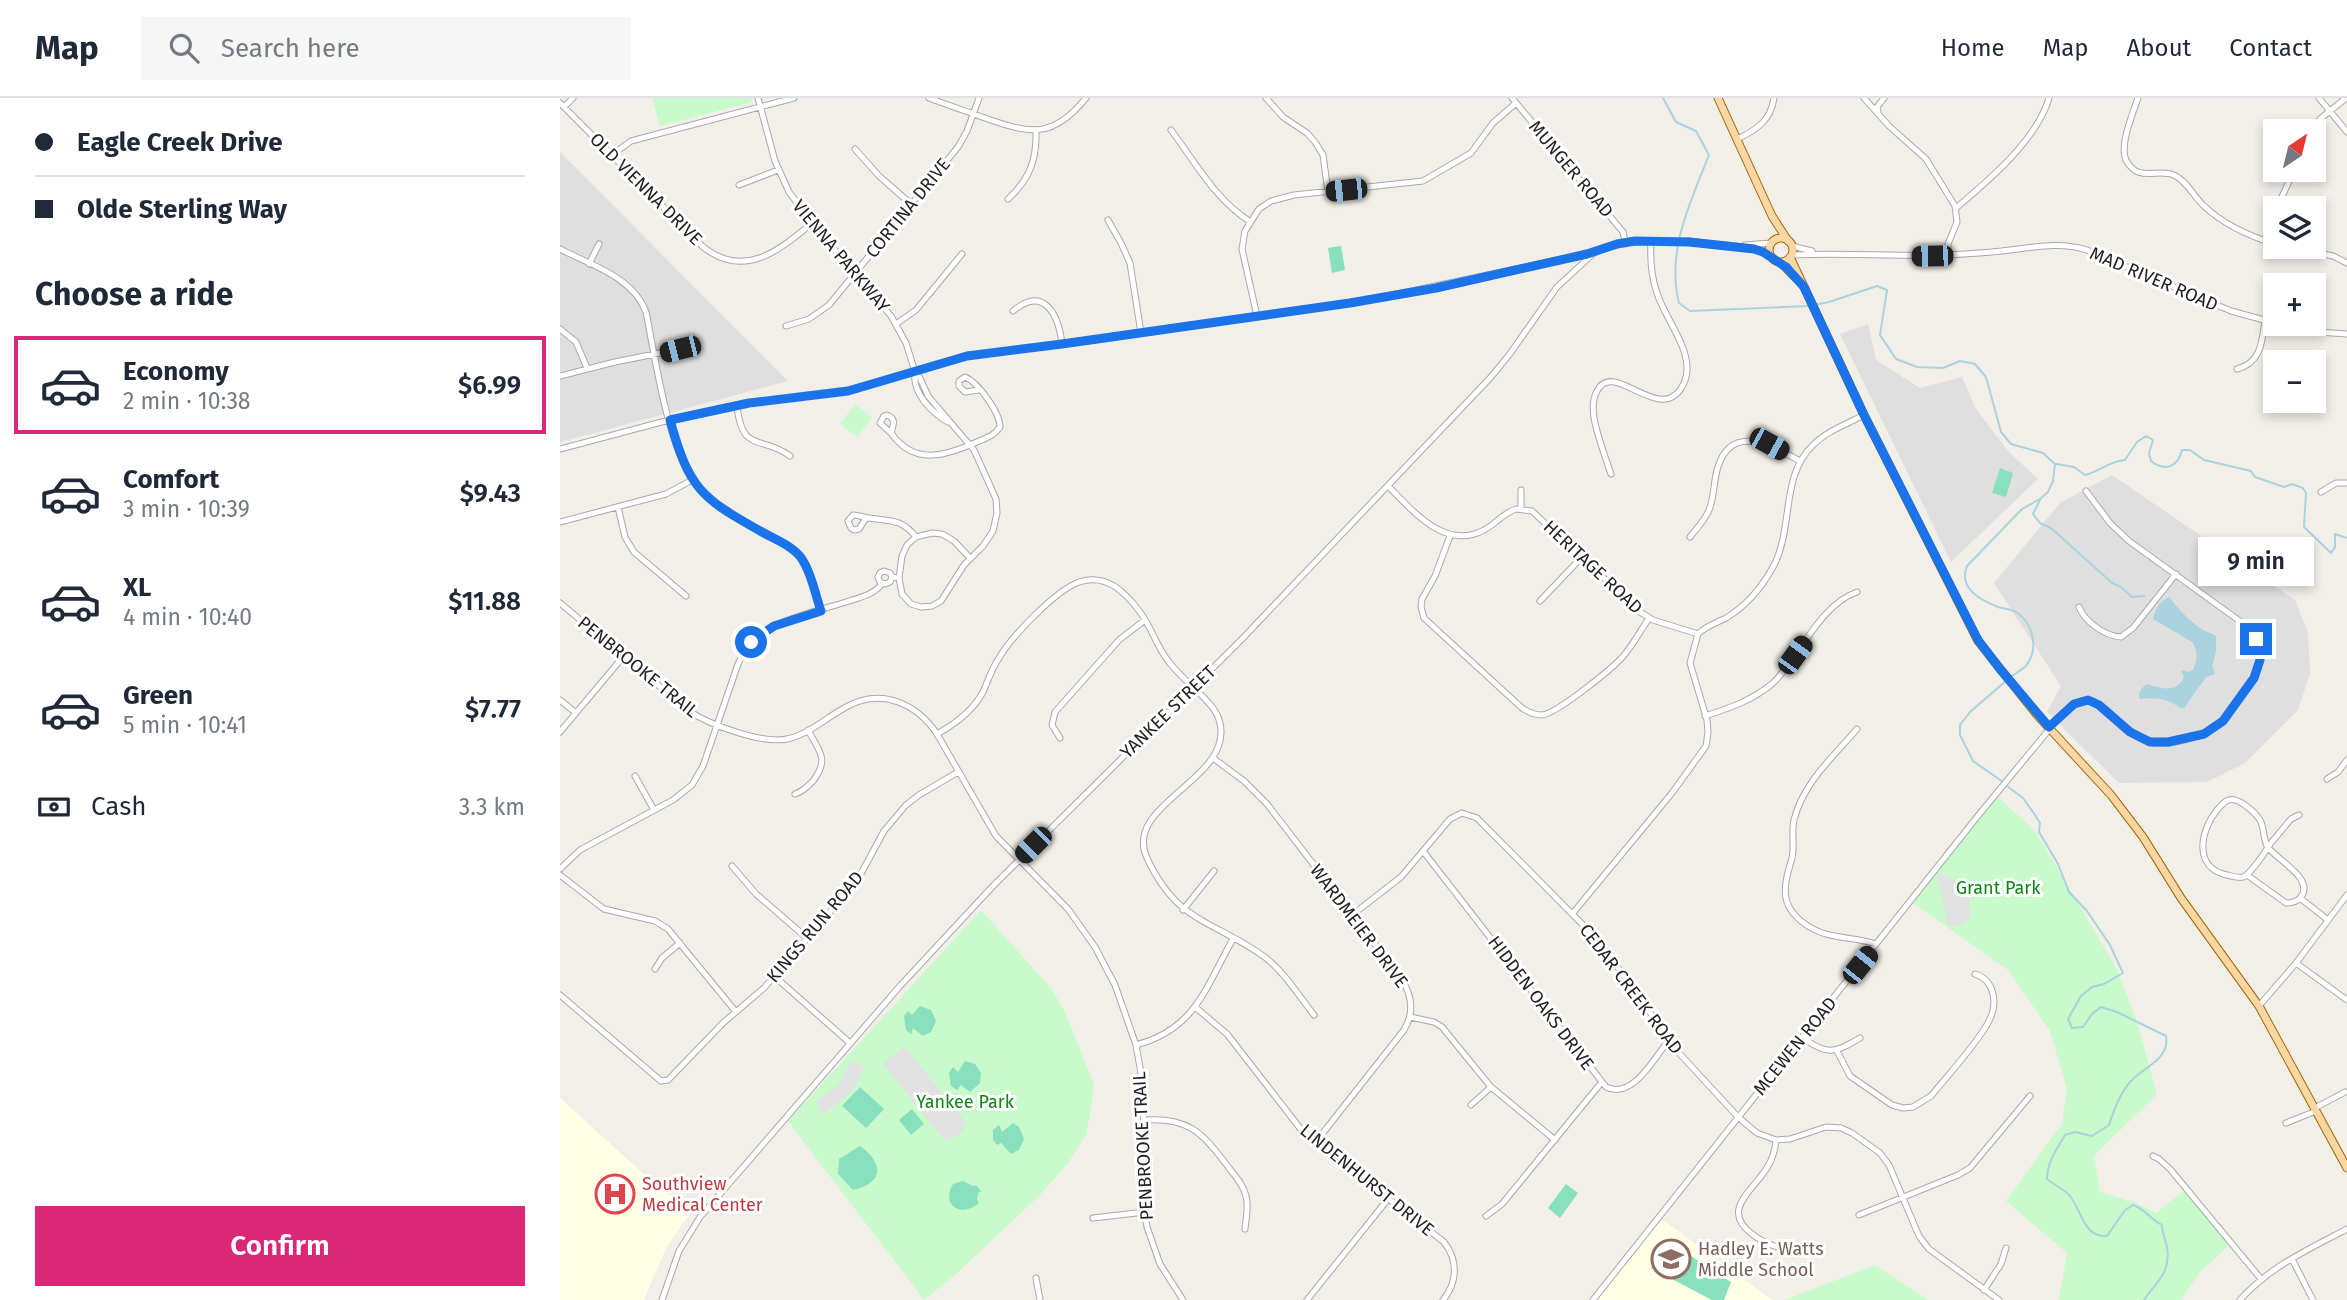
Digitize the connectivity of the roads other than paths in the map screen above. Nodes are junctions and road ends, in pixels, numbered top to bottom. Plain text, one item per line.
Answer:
1 (573, 98) edge
2 (758, 98) edge
3 (794, 98) edge
4 (929, 98) edge
5 (979, 98) edge
6 (1086, 98) edge
7 (1266, 98) edge
8 (1718, 98) edge
9 (1774, 98) edge
10 (1864, 98) edge
11 (1884, 98) edge
12 (2049, 98) edge
13 (2138, 98) edge
14 (2319, 98) edge
15 (2346, 98) edge
16 (1514, 100) edge
17 (562, 105) edge
18 (760, 107) junction
19 (2330, 111) junction
20 (1878, 113) junction
21 (974, 114) junction
22 (2320, 119) edge
23 (1171, 130) dead end
24 (1036, 131) junction
25 (2347, 132) edge
26 (1737, 139) junction
27 (855, 149) dead end
28 (612, 155) junction
29 (778, 170) junction
30 (739, 186) dead end
31 (1328, 192) junction
32 (1008, 199) dead end
33 (911, 204) junction
34 (1956, 208) junction
35 (1772, 216) junction
36 (1108, 220) dead end
37 (1249, 221) junction
38 (812, 223) junction
39 (1651, 241) junction
40 (2263, 241) edge
41 (1625, 242) junction
42 (1772, 242) junction
43 (1790, 243) junction
44 (598, 244) dead end
45 (1735, 246) junction
46 (560, 249) edge
47 (1595, 252) junction
48 (962, 254) dead end
49 (1822, 254) junction
50 (1948, 255) junction
51 (2326, 255) edge
52 (1791, 256) junction
53 (1771, 257) junction
54 (1780, 262) junction
55 (2347, 263) edge
56 (589, 264) junction
57 (856, 273) junction
58 (1804, 287) junction
59 (1013, 311) dead end
60 (1257, 316) junction
61 (2263, 320) edge
62 (896, 324) junction
63 (786, 326) dead end
64 (560, 329) edge
65 (2263, 332) edge
66 (1141, 333) junction
67 (2326, 333) edge
68 (2347, 334) edge
69 (694, 340) dead end
70 (1062, 344) junction
71 (654, 354) junction
72 (587, 368) junction
73 (2237, 369) dead end
74 (915, 372) junction
75 (560, 376) edge
76 (979, 390) dead end
77 (737, 406) junction
78 (1864, 415) junction
79 (670, 420) junction
80 (891, 433) dead end
81 (970, 445) junction
82 (560, 449) edge
83 (790, 456) dead end
84 (1800, 461) junction
85 (1611, 474) dead end
86 (692, 480) junction
87 (2347, 484) edge
88 (1388, 486) junction
89 (1521, 489) dead end
90 (2086, 491) dead end
91 (2321, 492) dead end
92 (618, 507) junction
93 (1521, 509) junction
94 (866, 518) dead end
95 (560, 522) edge
96 (1450, 536) junction
97 (916, 537) junction
98 (1690, 537) dead end
99 (1582, 557) junction
100 (970, 558) junction
101 (2176, 575) junction
102 (895, 578) junction
103 (883, 583) junction
104 (1857, 592) dead end
105 (686, 596) dead end
106 (1540, 601) dead end
107 (560, 603) edge
108 (2079, 607) dead end
109 (821, 611) junction
110 (1649, 618) junction
111 (1145, 620) junction
112 (1698, 634) junction
113 (623, 657) junction
114 (1194, 687) junction
115 (560, 700) edge
116 (576, 713) junction
117 (1705, 716) junction
118 (717, 724) junction
119 (2049, 727) junction
120 (1857, 729) dead end
121 (808, 730) junction
122 (560, 732) edge
123 (937, 734) junction
124 (1060, 737) dead end
125 (1213, 758) junction
126 (2347, 760) edge
127 (958, 772) junction
128 (635, 776) dead end
129 (2327, 779) dead end
130 (795, 794) dead end
131 (654, 810) junction
132 (2299, 815) dead end
133 (2268, 848) junction
134 (1423, 851) junction
135 (1019, 859) junction
136 (732, 866) dead end
137 (1214, 871) dead end
138 (560, 872) edge
139 (2247, 875) junction
140 (2347, 895) edge
141 (2300, 898) junction
142 (1183, 910) junction
143 (1573, 913) junction
144 (1352, 915) junction
145 (2328, 920) junction
146 (807, 938) junction
147 (1233, 939) junction
148 (680, 943) junction
149 (1876, 944) junction
150 (2296, 963) junction
151 (655, 969) dead end
152 (1975, 974) dead end
153 (774, 976) junction
154 (560, 995) edge
155 (2347, 1000) edge
156 (2259, 1006) junction
157 (1195, 1007) junction
158 (736, 1012) junction
159 (1314, 1015) dead end
160 (1410, 1017) junction
161 (1802, 1037) junction
162 (1860, 1038) dead end
163 (1669, 1040) junction
164 (850, 1043) junction
165 (1136, 1045) junction
166 (1837, 1051) junction
167 (1601, 1083) junction
168 (1491, 1087) junction
169 (2345, 1092) dead end
170 (2030, 1096) dead end
171 (1471, 1105) dead end
172 (2316, 1109) junction
173 (1738, 1117) junction
174 (1144, 1120) junction
175 (2286, 1123) dead end
176 (1555, 1140) junction
177 (1776, 1140) junction
178 (1315, 1143) junction
179 (2153, 1156) dead end
180 (2347, 1168) edge
181 (1903, 1198) junction
182 (1388, 1199) junction
183 (1145, 1212) junction
184 (1859, 1215) dead end
185 (1486, 1216) dead end
186 (1093, 1218) dead end
187 (1244, 1229) dead end
188 (2347, 1229) edge
189 (1781, 1248) dead end
190 (2006, 1248) dead end
191 (2292, 1259) junction
192 (1036, 1278) dead end
193 (2261, 1279) junction
194 (1984, 1290) junction
195 (662, 1300) edge
196 (1040, 1300) edge
197 (1184, 1300) edge
198 (1307, 1300) edge
199 (1443, 1300) edge
200 (1594, 1300) edge
201 (1999, 1300) edge
202 (2240, 1300) edge
203 (2313, 1300) edge

1 - 17 street
2 - 18 street, VIENNA PARKWAY
3 - 18 street
4 - 21 street
5 - 21 street, CORTINA DRIVE
6 - 24 street
7 - 31 street
8 - 26 main road
9 - 26 street
10 - 20 street
11 - 20 street
12 - 34 street
13 - 40 street
14 - 19 street
15 - 19 street
16 - 31 street
16 - 41 street, MUNGER ROAD
17 - 28 street, OLD VIENNA DRIVE
18 - 28 street
18 - 29 street, VIENNA PARKWAY
19 - 22 street
19 - 25 street
20 - 34 street
21 - 24 street
21 - 33 street, CORTINA DRIVE
23 - 37 street
24 - 32 street
26 - 35 main road
27 - 33 street
28 - 38 street, OLD VIENNA DRIVE
29 - 30 street
29 - 38 street, VIENNA PARKWAY
31 - 37 street
33 - 57 street, CORTINA DRIVE
34 - 50 street
35 - 42 main road
35 - 43 main road
36 - 66 street
37 - 60 street
38 - 57 street, VIENNA PARKWAY
39 - 41 street
39 - 45 street
39 - 85 street
41 - 47 street
42 - 43 main road
42 - 45 street
42 - 53 main road
43 - 49 street, MAD RIVER ROAD
43 - 52 main road
44 - 56 street
45 - 53 street
46 - 56 street
47 - 60 street
47 - 88 street, YANKEE STREET
48 - 62 street
49 - 50 street, MAD RIVER ROAD
49 - 52 street, MAD RIVER ROAD
50 - 61 street, MAD RIVER ROAD
51 - 55 street
52 - 54 main road
52 - 58 main road
53 - 54 main road
54 - 58 main road
56 - 71 street
57 - 62 street, VIENNA PARKWAY
57 - 63 street, CORTINA DRIVE
58 - 78 main road
59 - 70 street
60 - 66 street
62 - 74 street, VIENNA PARKWAY
64 - 72 street
65 - 73 street
66 - 70 street
67 - 68 street, MAD RIVER ROAD
69 - 71 street
70 - 74 street
71 - 72 street
71 - 79 street
72 - 75 street
74 - 77 street
74 - 81 street, VIENNA PARKWAY
76 - 81 street
77 - 79 street
77 - 83 street
78 - 84 street
78 - 119 main road
79 - 82 street
79 - 86 street
80 - 81 street
81 - 100 street, VIENNA PARKWAY
84 - 98 street
84 - 112 street
86 - 92 street
86 - 109 street
87 - 91 street
88 - 96 street
88 - 114 street, YANKEE STREET
89 - 93 street
90 - 101 street
92 - 95 street
92 - 105 street
93 - 96 street
93 - 99 street, HERITAGE ROAD
94 - 97 street
96 - 110 street
97 - 100 street
97 - 102 street
99 - 106 street
99 - 110 street, HERITAGE ROAD
100 - 102 street
101 - 108 street
101 - 119 street, MCEWEN ROAD
102 - 103 street
102 - 103 street
103 - 109 street
104 - 117 street
107 - 113 street, PENBROOKE TRAIL
109 - 118 street
110 - 112 street, HERITAGE ROAD
111 - 114 street
111 - 123 street
111 - 124 street
112 - 117 street
113 - 116 street
113 - 118 street, PENBROOKE TRAIL
114 - 125 street
114 - 135 street, YANKEE STREET
115 - 116 street
116 - 122 street
117 - 143 street
118 - 121 street, PENBROOKE TRAIL
118 - 131 street
119 - 149 street, MCEWEN ROAD
119 - 156 main road
120 - 149 street
121 - 123 street, PENBROOKE TRAIL
121 - 130 street
123 - 127 street, PENBROOKE TRAIL
125 - 142 street
125 - 144 street, WARDMEIER DRIVE
126 - 129 street
127 - 135 street, PENBROOKE TRAIL
127 - 146 street, KINGS RUN ROAD
128 - 131 street
131 - 138 street
132 - 133 street
133 - 139 street
133 - 139 street
133 - 141 street
134 - 143 street, CEDAR CREEK ROAD
134 - 144 street, CEDAR CREEK ROAD
134 - 167 street, HIDDEN OAKS DRIVE
135 - 164 street, YANKEE STREET
135 - 165 street, PENBROOKE TRAIL
136 - 146 street
137 - 142 street
138 - 148 street
139 - 141 street
140 - 145 street
141 - 145 street
142 - 147 street
143 - 163 street, CEDAR CREEK ROAD
144 - 160 street, WARDMEIER DRIVE
145 - 150 street
146 - 153 street, KINGS RUN ROAD
147 - 157 street
147 - 159 street
148 - 151 street
148 - 158 street
149 - 161 street, MCEWEN ROAD
150 - 155 street
150 - 156 street
152 - 166 street
153 - 158 street, KINGS RUN ROAD
153 - 164 street
154 - 158 street, KINGS RUN ROAD
156 - 172 main road
157 - 165 street
157 - 178 street, LINDENHURST DRIVE
160 - 168 street
160 - 178 street
161 - 166 street
161 - 173 street, MCEWEN ROAD
162 - 166 street
163 - 167 street, HIDDEN OAKS DRIVE
163 - 173 street, CEDAR CREEK ROAD
164 - 195 street, YANKEE STREET
165 - 174 street, PENBROOKE TRAIL
167 - 176 street
168 - 171 street
168 - 176 street
169 - 172 street
170 - 181 street
172 - 175 street
172 - 180 main road
173 - 177 street, CEDAR CREEK ROAD
173 - 200 street, MCEWEN ROAD
174 - 183 street, PENBROOKE TRAIL
174 - 187 street
176 - 185 street
177 - 181 street
177 - 189 street
178 - 182 street, LINDENHURST DRIVE
179 - 193 street
181 - 184 street
181 - 194 street
182 - 198 street
182 - 199 street, LINDENHURST DRIVE
183 - 186 street
183 - 197 street, PENBROOKE TRAIL
188 - 191 street
190 - 194 street
191 - 193 street
191 - 203 street
192 - 196 street
193 - 202 street
194 - 201 street

